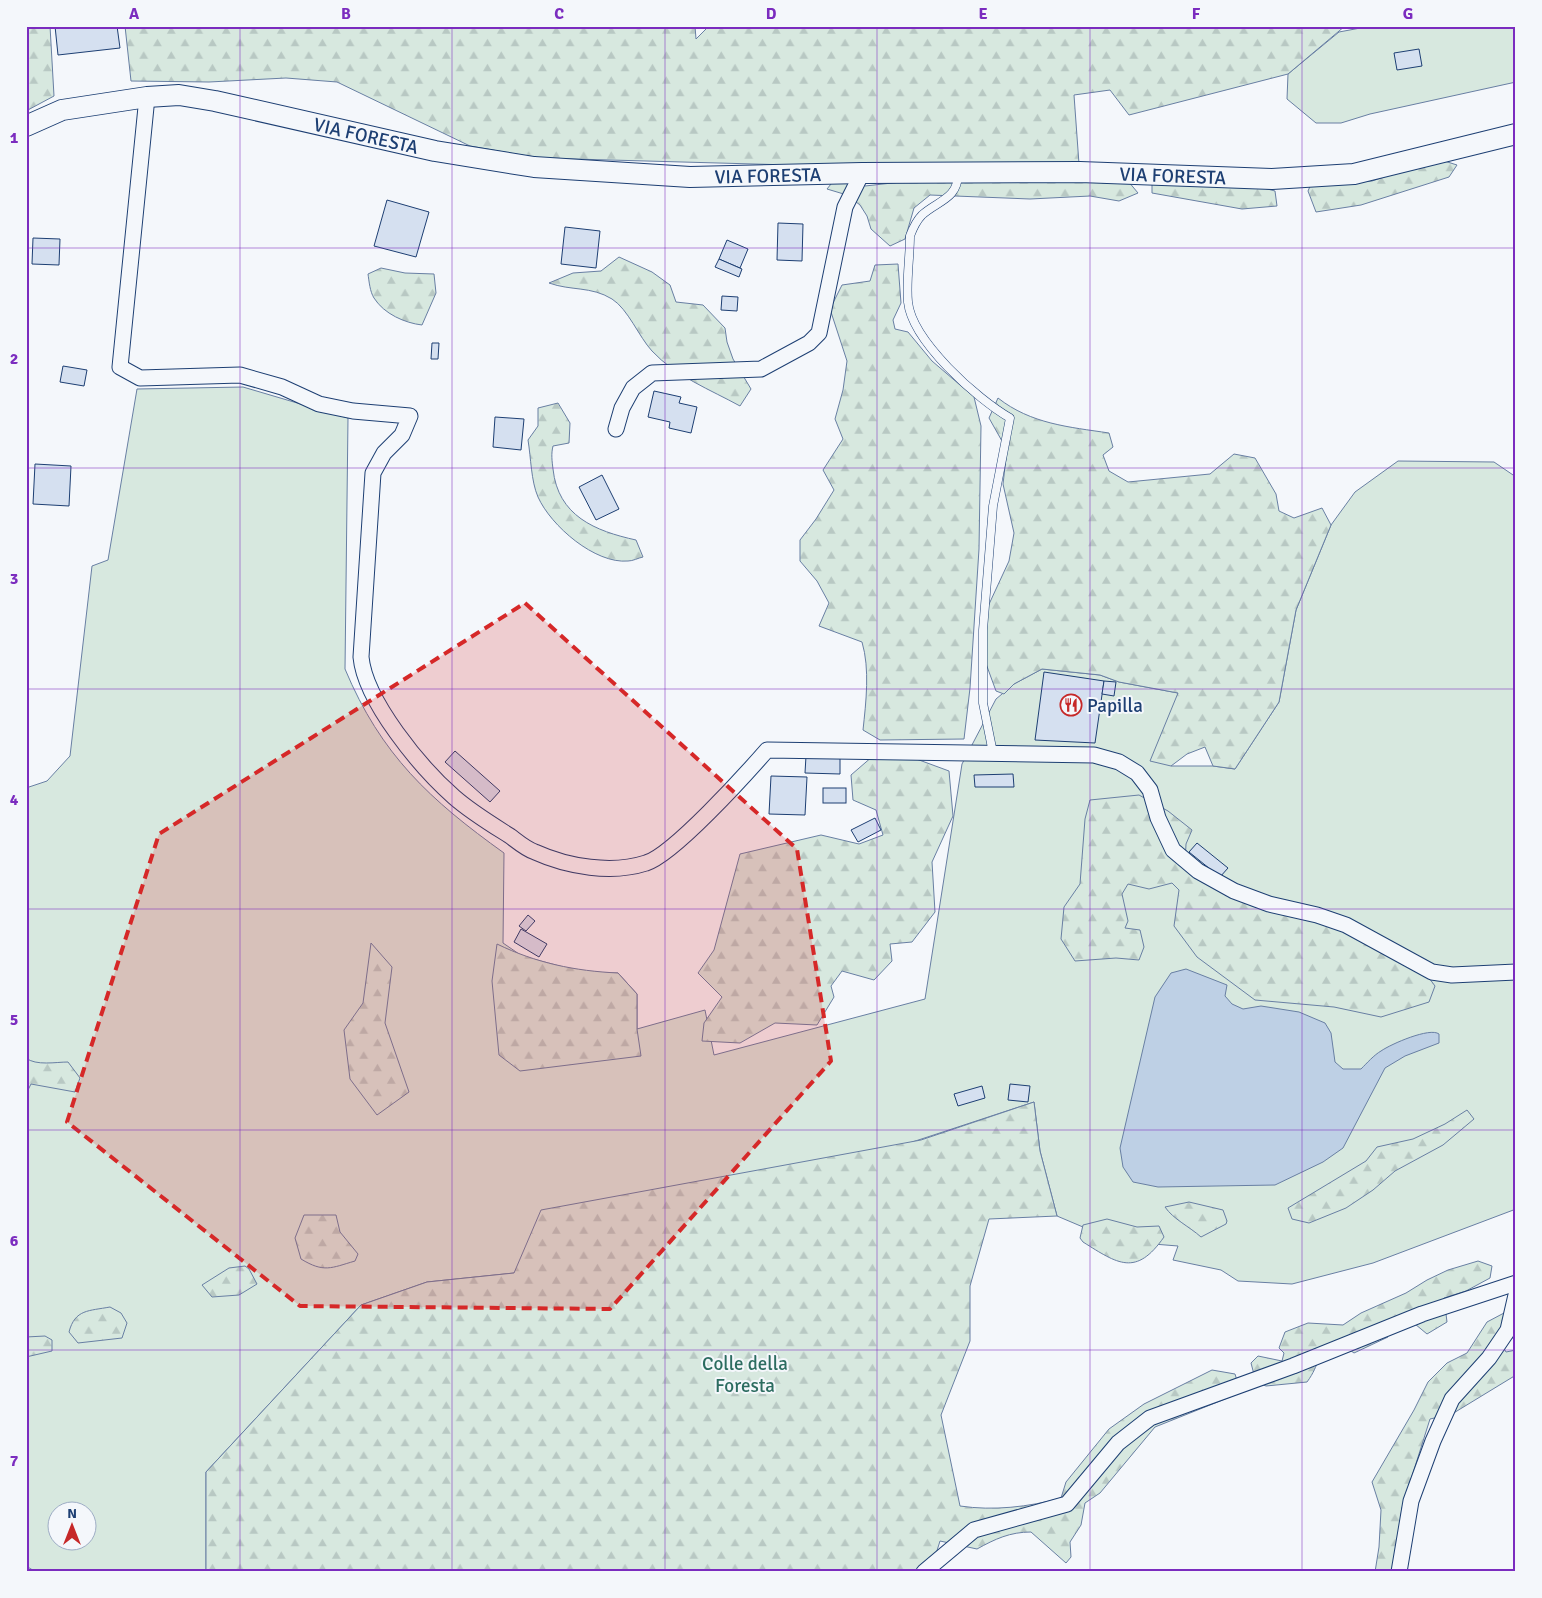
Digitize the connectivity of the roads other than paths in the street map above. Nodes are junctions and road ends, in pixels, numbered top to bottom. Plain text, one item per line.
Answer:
1 (147, 97) junction
2 (26, 126) edge
3 (1516, 134) edge
4 (862, 172) junction
5 (958, 172) junction
6 (616, 429) dead end
7 (993, 753) junction
8 (1516, 972) edge
9 (1516, 1283) edge
10 (1516, 1295) edge
11 (924, 1572) edge
12 (1399, 1572) edge

1 - 2 main road, VIA FORESTA
1 - 4 main road, VIA FORESTA
1 - 7 street
3 - 5 main road, VIA FORESTA
4 - 5 main road, VIA FORESTA
4 - 6 street
5 - 7 lane
7 - 8 street
9 - 11 street
10 - 12 street

